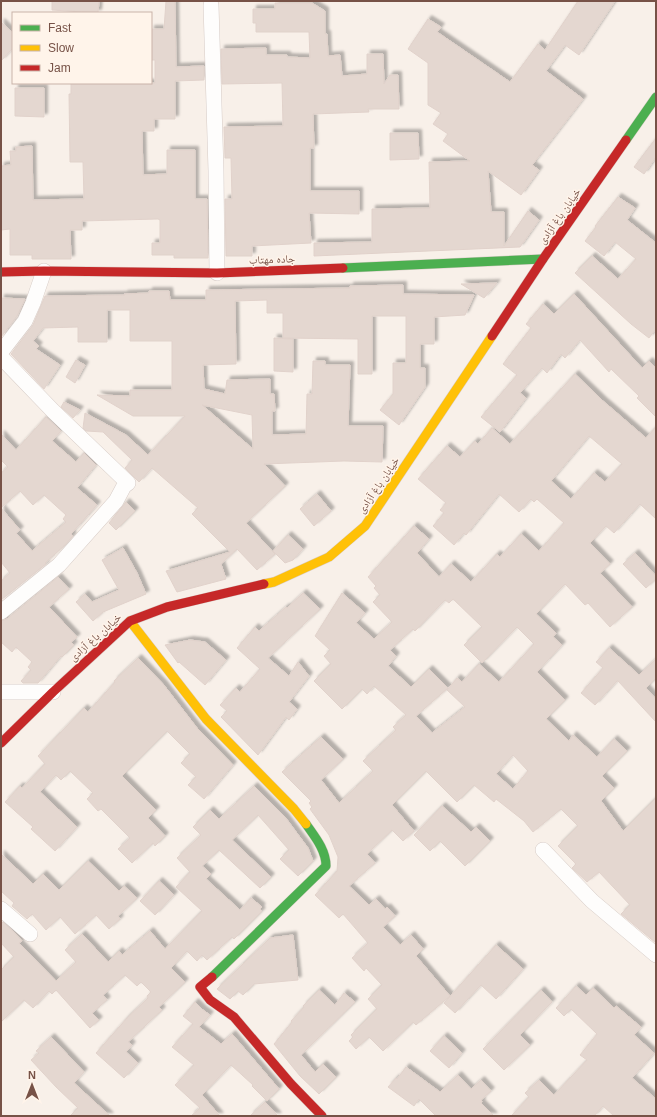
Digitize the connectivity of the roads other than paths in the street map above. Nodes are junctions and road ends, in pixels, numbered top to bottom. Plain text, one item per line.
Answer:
1 (211, 5) dead end
2 (656, 97) edge
3 (543, 259) junction
4 (44, 271) junction
5 (1, 272) edge
6 (217, 273) junction
7 (1, 352) edge
8 (1, 357) edge
9 (1, 612) edge
10 (130, 621) junction
11 (1, 692) edge
12 (53, 692) junction
13 (1, 743) edge
14 (543, 850) dead end
15 (1, 909) edge
16 (30, 934) dead end
17 (656, 955) edge
18 (322, 1116) edge

1 - 6 street
2 - 3 street, خیابان باغ آزادی
3 - 6 street, جاده مهتاب
3 - 10 street, خیابان باغ آزادی
4 - 5 street, جاده مهتاب
4 - 6 street, جاده مهتاب
4 - 7 street
8 - 9 street
10 - 12 street, خیابان باغ آزادی
10 - 18 street
11 - 12 street
12 - 13 street, خیابان باغ آزادی
14 - 17 street
15 - 16 street

